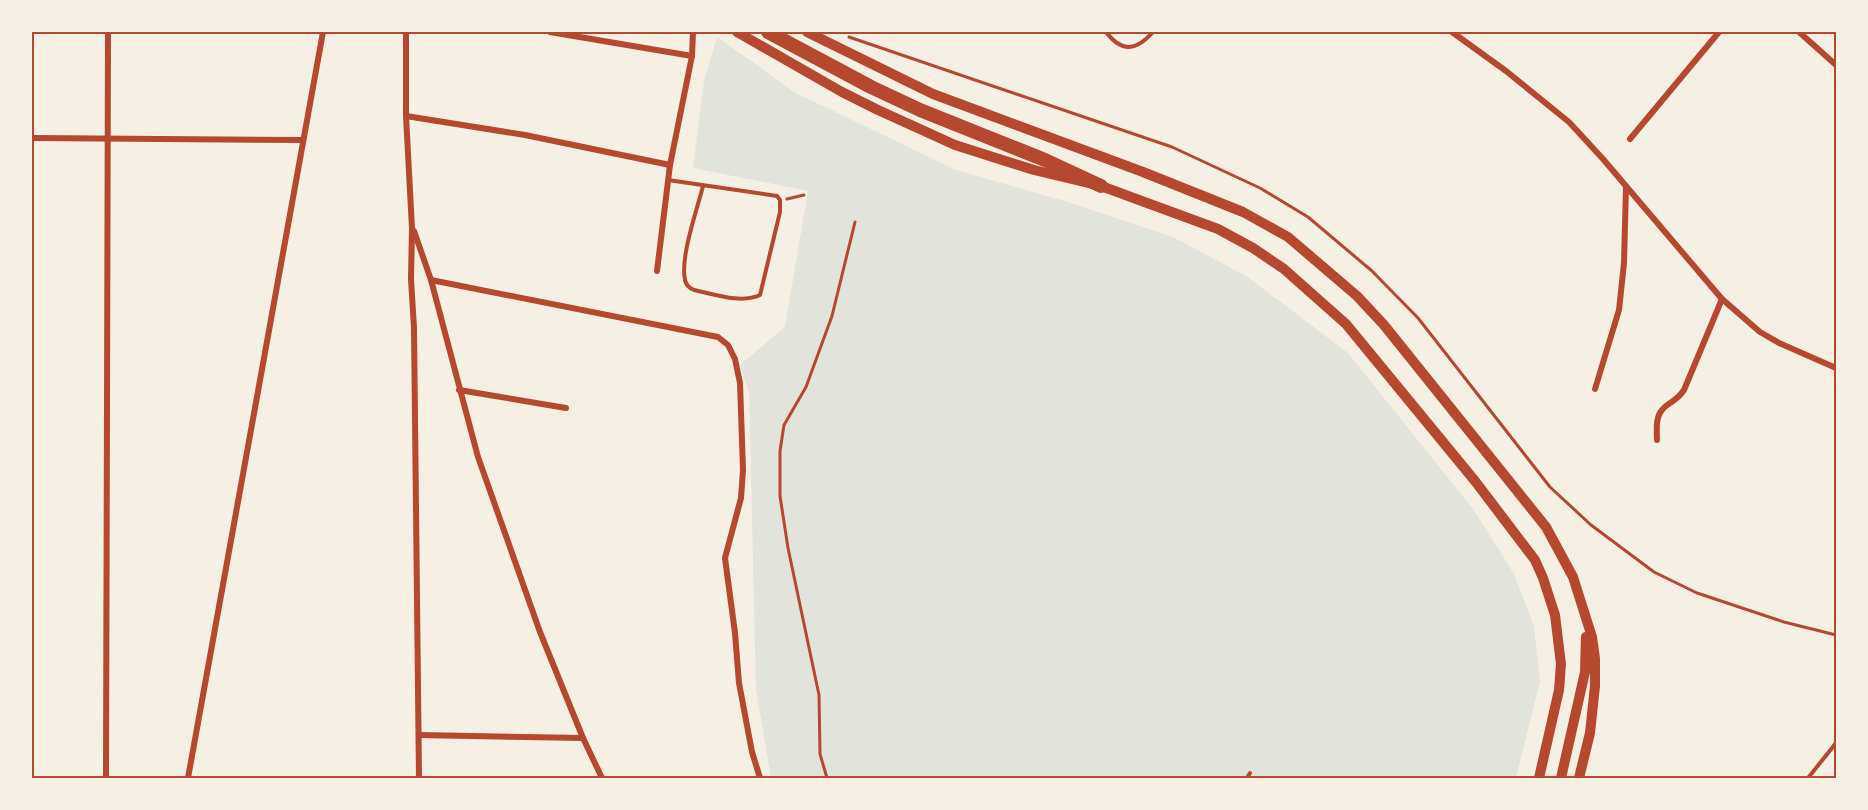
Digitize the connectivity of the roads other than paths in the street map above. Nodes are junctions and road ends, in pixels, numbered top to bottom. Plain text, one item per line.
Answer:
1 (108, 32) edge
2 (322, 32) edge
3 (406, 32) edge
4 (550, 32) edge
5 (693, 32) edge
6 (737, 32) edge
7 (768, 32) edge
8 (807, 32) edge
9 (1106, 32) edge
10 (1153, 32) edge
11 (1452, 32) edge
12 (1719, 32) edge
13 (1799, 32) edge
14 (692, 56) junction
15 (1836, 65) edge
16 (406, 116) junction
17 (32, 138) edge
18 (108, 138) junction
19 (1630, 139) dead end
20 (303, 140) junction
21 (670, 165) junction
22 (667, 180) junction
23 (703, 186) junction
24 (1101, 186) junction
25 (1626, 187) junction
26 (412, 228) junction
27 (657, 271) dead end
28 (431, 280) junction
29 (1722, 299) junction
30 (1836, 368) edge
31 (1595, 389) dead end
32 (459, 390) junction
33 (566, 408) dead end
34 (1657, 440) dead end
35 (1584, 619) junction
36 (419, 735) junction
37 (583, 738) junction
38 (1836, 743) edge
39 (1250, 773) dead end
40 (106, 778) edge
41 (188, 778) edge
42 (419, 778) edge
43 (602, 778) edge
44 (760, 778) edge
45 (1246, 778) edge
46 (1539, 778) edge
47 (1561, 778) edge
48 (1579, 778) edge
49 (1808, 778) edge

1 - 18 street
2 - 20 street
3 - 16 street
4 - 14 street
5 - 14 street
6 - 24 main road
7 - 24 highway
8 - 35 main road
9 - 10 lane
11 - 25 street
12 - 19 street
13 - 15 street
14 - 21 street
16 - 21 street
16 - 26 street
17 - 18 street
18 - 20 street
18 - 40 street
20 - 41 street
21 - 22 street
22 - 23 lane
22 - 27 street
23 - 23 lane
24 - 46 main road
25 - 29 street
25 - 31 street
26 - 28 street
26 - 36 street
28 - 32 street
28 - 44 street
29 - 30 street
29 - 34 street
32 - 33 street
32 - 37 street
35 - 47 main road
35 - 48 main road
36 - 37 street
36 - 42 street
37 - 43 street
38 - 49 lane
39 - 45 lane

